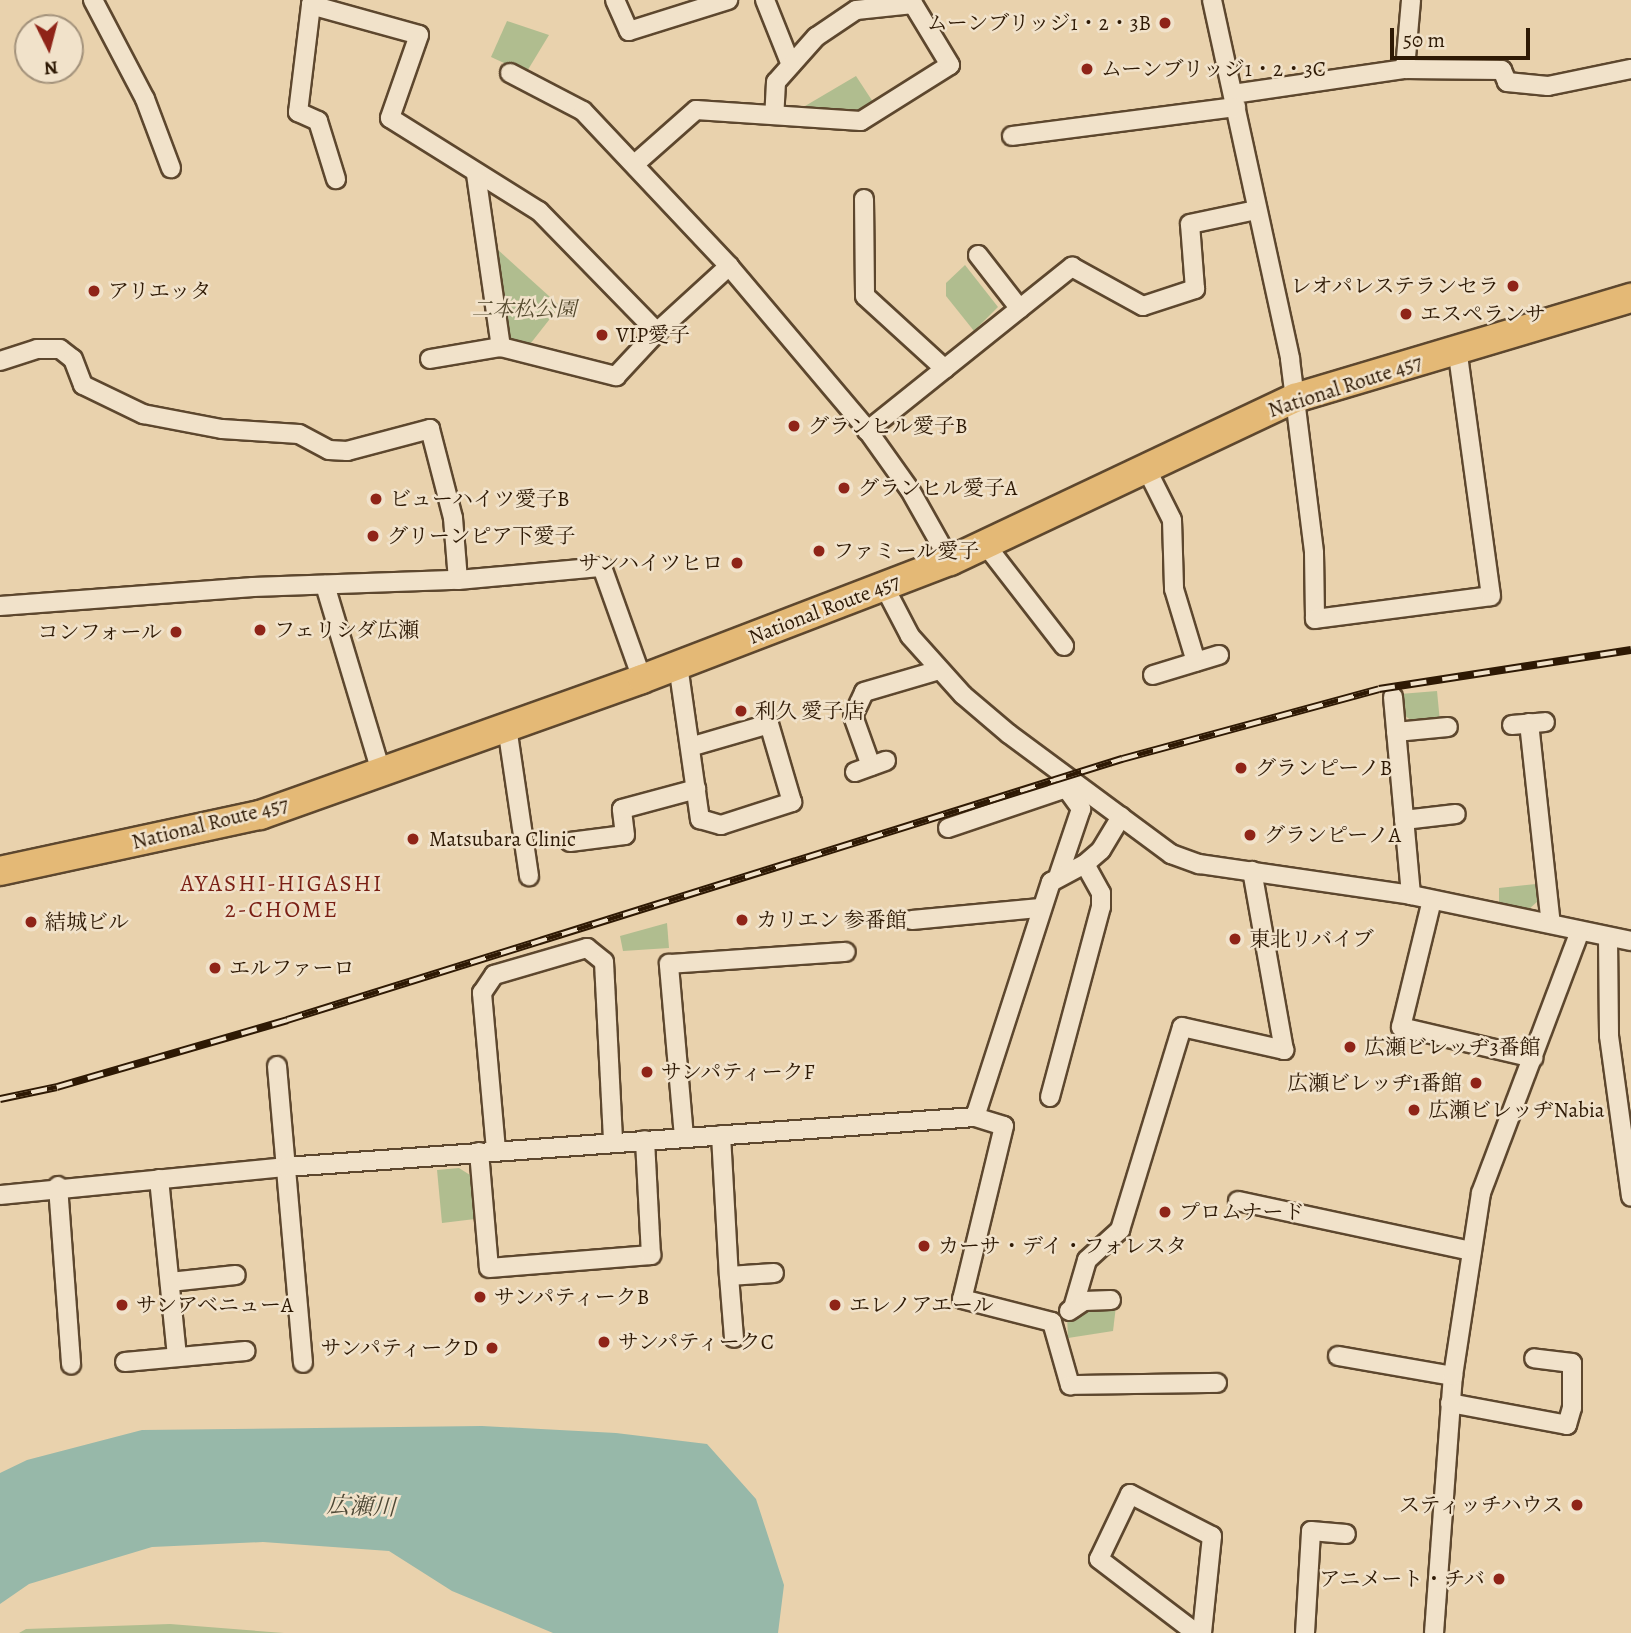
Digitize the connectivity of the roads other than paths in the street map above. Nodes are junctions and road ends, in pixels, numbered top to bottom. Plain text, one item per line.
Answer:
1 (93, 0) edge
2 (615, 0) edge
3 (728, 0) edge
4 (765, 0) edge
5 (1212, 0) edge
6 (1411, 0) edge
7 (312, 3) edge
8 (791, 65) junction
9 (1405, 69) junction
10 (1631, 69) edge
11 (510, 73) dead end
12 (1235, 101) junction
13 (774, 115) junction
14 (1012, 136) dead end
15 (636, 163) junction
16 (172, 168) dead end
17 (476, 174) junction
18 (336, 179) dead end
19 (864, 199) dead end
20 (1256, 210) junction
21 (978, 255) dead end
22 (729, 267) junction
23 (1631, 298) edge
24 (1020, 309) junction
25 (657, 332) junction
26 (501, 347) junction
27 (1457, 349) junction
28 (430, 359) dead end
29 (0, 362) edge
30 (945, 369) junction
31 (1295, 398) junction
32 (867, 431) junction
33 (1145, 466) junction
34 (985, 544) junction
35 (950, 561) junction
36 (458, 580) junction
37 (325, 585) junction
38 (884, 586) junction
39 (0, 606) edge
40 (1064, 646) dead end
41 (1219, 655) dead end
42 (1196, 662) junction
43 (678, 665) junction
44 (939, 670) junction
45 (1153, 675) dead end
46 (642, 679) junction
47 (1393, 697) dead end
48 (1528, 723) dead end
49 (507, 727) junction
50 (1448, 727) dead end
51 (1396, 732) junction
52 (690, 747) junction
53 (871, 766) dead end
54 (381, 772) junction
55 (696, 789) junction
56 (1456, 814) dead end
57 (1121, 817) junction
58 (1404, 820) junction
59 (948, 828) dead end
60 (570, 842) dead end
61 (1085, 864) junction
62 (0, 871) edge
63 (1252, 871) junction
64 (1059, 874) junction
65 (529, 876) dead end
66 (1410, 895) junction
67 (1432, 900) junction
68 (1040, 908) junction
69 (912, 920) dead end
70 (1551, 924) junction
71 (1580, 931) junction
72 (1608, 938) junction
73 (1631, 941) edge
74 (846, 952) dead end
75 (1533, 1058) junction
76 (277, 1066) dead end
77 (1049, 1097) dead end
78 (975, 1117) junction
79 (721, 1135) junction
80 (684, 1137) junction
81 (645, 1140) junction
82 (613, 1142) junction
83 (488, 1151) junction
84 (286, 1167) junction
85 (159, 1179) junction
86 (58, 1186) junction
87 (0, 1195) edge
88 (1631, 1197) edge
89 (1238, 1200) dead end
90 (1472, 1251) junction
91 (774, 1273) dead end
92 (236, 1275) dead end
93 (729, 1276) junction
94 (170, 1282) junction
95 (1111, 1300) dead end
96 (1073, 1308) junction
97 (1052, 1322) junction
98 (734, 1338) dead end
99 (245, 1352) dead end
100 (1338, 1356) dead end
101 (177, 1357) junction
102 (1534, 1358) dead end
103 (125, 1362) dead end
104 (303, 1363) dead end
105 (71, 1365) dead end
106 (1452, 1376) junction
107 (1217, 1383) dead end
108 (1450, 1403) junction
109 (1346, 1534) dead end
110 (1196, 1633) edge
111 (1202, 1633) edge
112 (1305, 1633) edge
113 (1434, 1633) edge

1 - 16 street
2 - 3 street
4 - 8 street
5 - 12 street
6 - 9 street
7 - 17 street
7 - 18 street
8 - 13 street
8 - 13 street
9 - 10 street
9 - 12 street
11 - 15 street
12 - 14 street
12 - 20 street
13 - 15 street
15 - 22 street
17 - 25 street
17 - 26 street
19 - 30 street
20 - 24 street
20 - 31 street
21 - 24 street
22 - 25 street
22 - 32 street
23 - 27 highway, National Route 457
24 - 30 street
25 - 26 street
26 - 28 street
27 - 31 highway, National Route 457
27 - 31 street
29 - 36 street
30 - 32 street
31 - 33 highway, National Route 457
32 - 35 street
33 - 34 highway, National Route 457
33 - 42 street
34 - 35 highway, National Route 457
34 - 40 street
35 - 38 highway, National Route 457
36 - 37 street
36 - 46 street
37 - 39 street
37 - 54 street
38 - 43 highway, National Route 457
38 - 44 street
41 - 42 street
42 - 45 street
43 - 46 highway, National Route 457
43 - 52 street
44 - 53 street
44 - 57 street
46 - 49 highway, National Route 457
47 - 51 street
48 - 70 street
49 - 54 highway, National Route 457
49 - 65 street
50 - 51 street
51 - 58 street
52 - 55 street
52 - 55 street
54 - 62 highway, National Route 457
55 - 60 street
56 - 58 street
57 - 61 street
57 - 63 street
58 - 66 street
59 - 64 street
61 - 64 street
61 - 77 street
63 - 66 street
63 - 96 street
64 - 68 street
66 - 67 street
67 - 70 street
67 - 75 street
68 - 69 street
68 - 78 street
70 - 71 street
71 - 72 street
71 - 75 street
72 - 73 street
72 - 88 street
74 - 80 street
75 - 90 street
76 - 84 street
78 - 79 street
78 - 97 street
79 - 80 street
79 - 93 street
80 - 81 street
81 - 82 street
81 - 83 street
82 - 83 street
82 - 83 street
83 - 84 street
84 - 85 street
84 - 104 street
85 - 86 street
85 - 94 street
86 - 87 street
86 - 105 street
89 - 90 street
90 - 106 street
91 - 93 street
92 - 94 street
93 - 98 street
94 - 101 street
95 - 96 street
96 - 97 street
97 - 107 street
99 - 101 street
100 - 106 street
101 - 103 street
102 - 108 street
106 - 108 street
108 - 113 street
109 - 112 street
110 - 111 street

